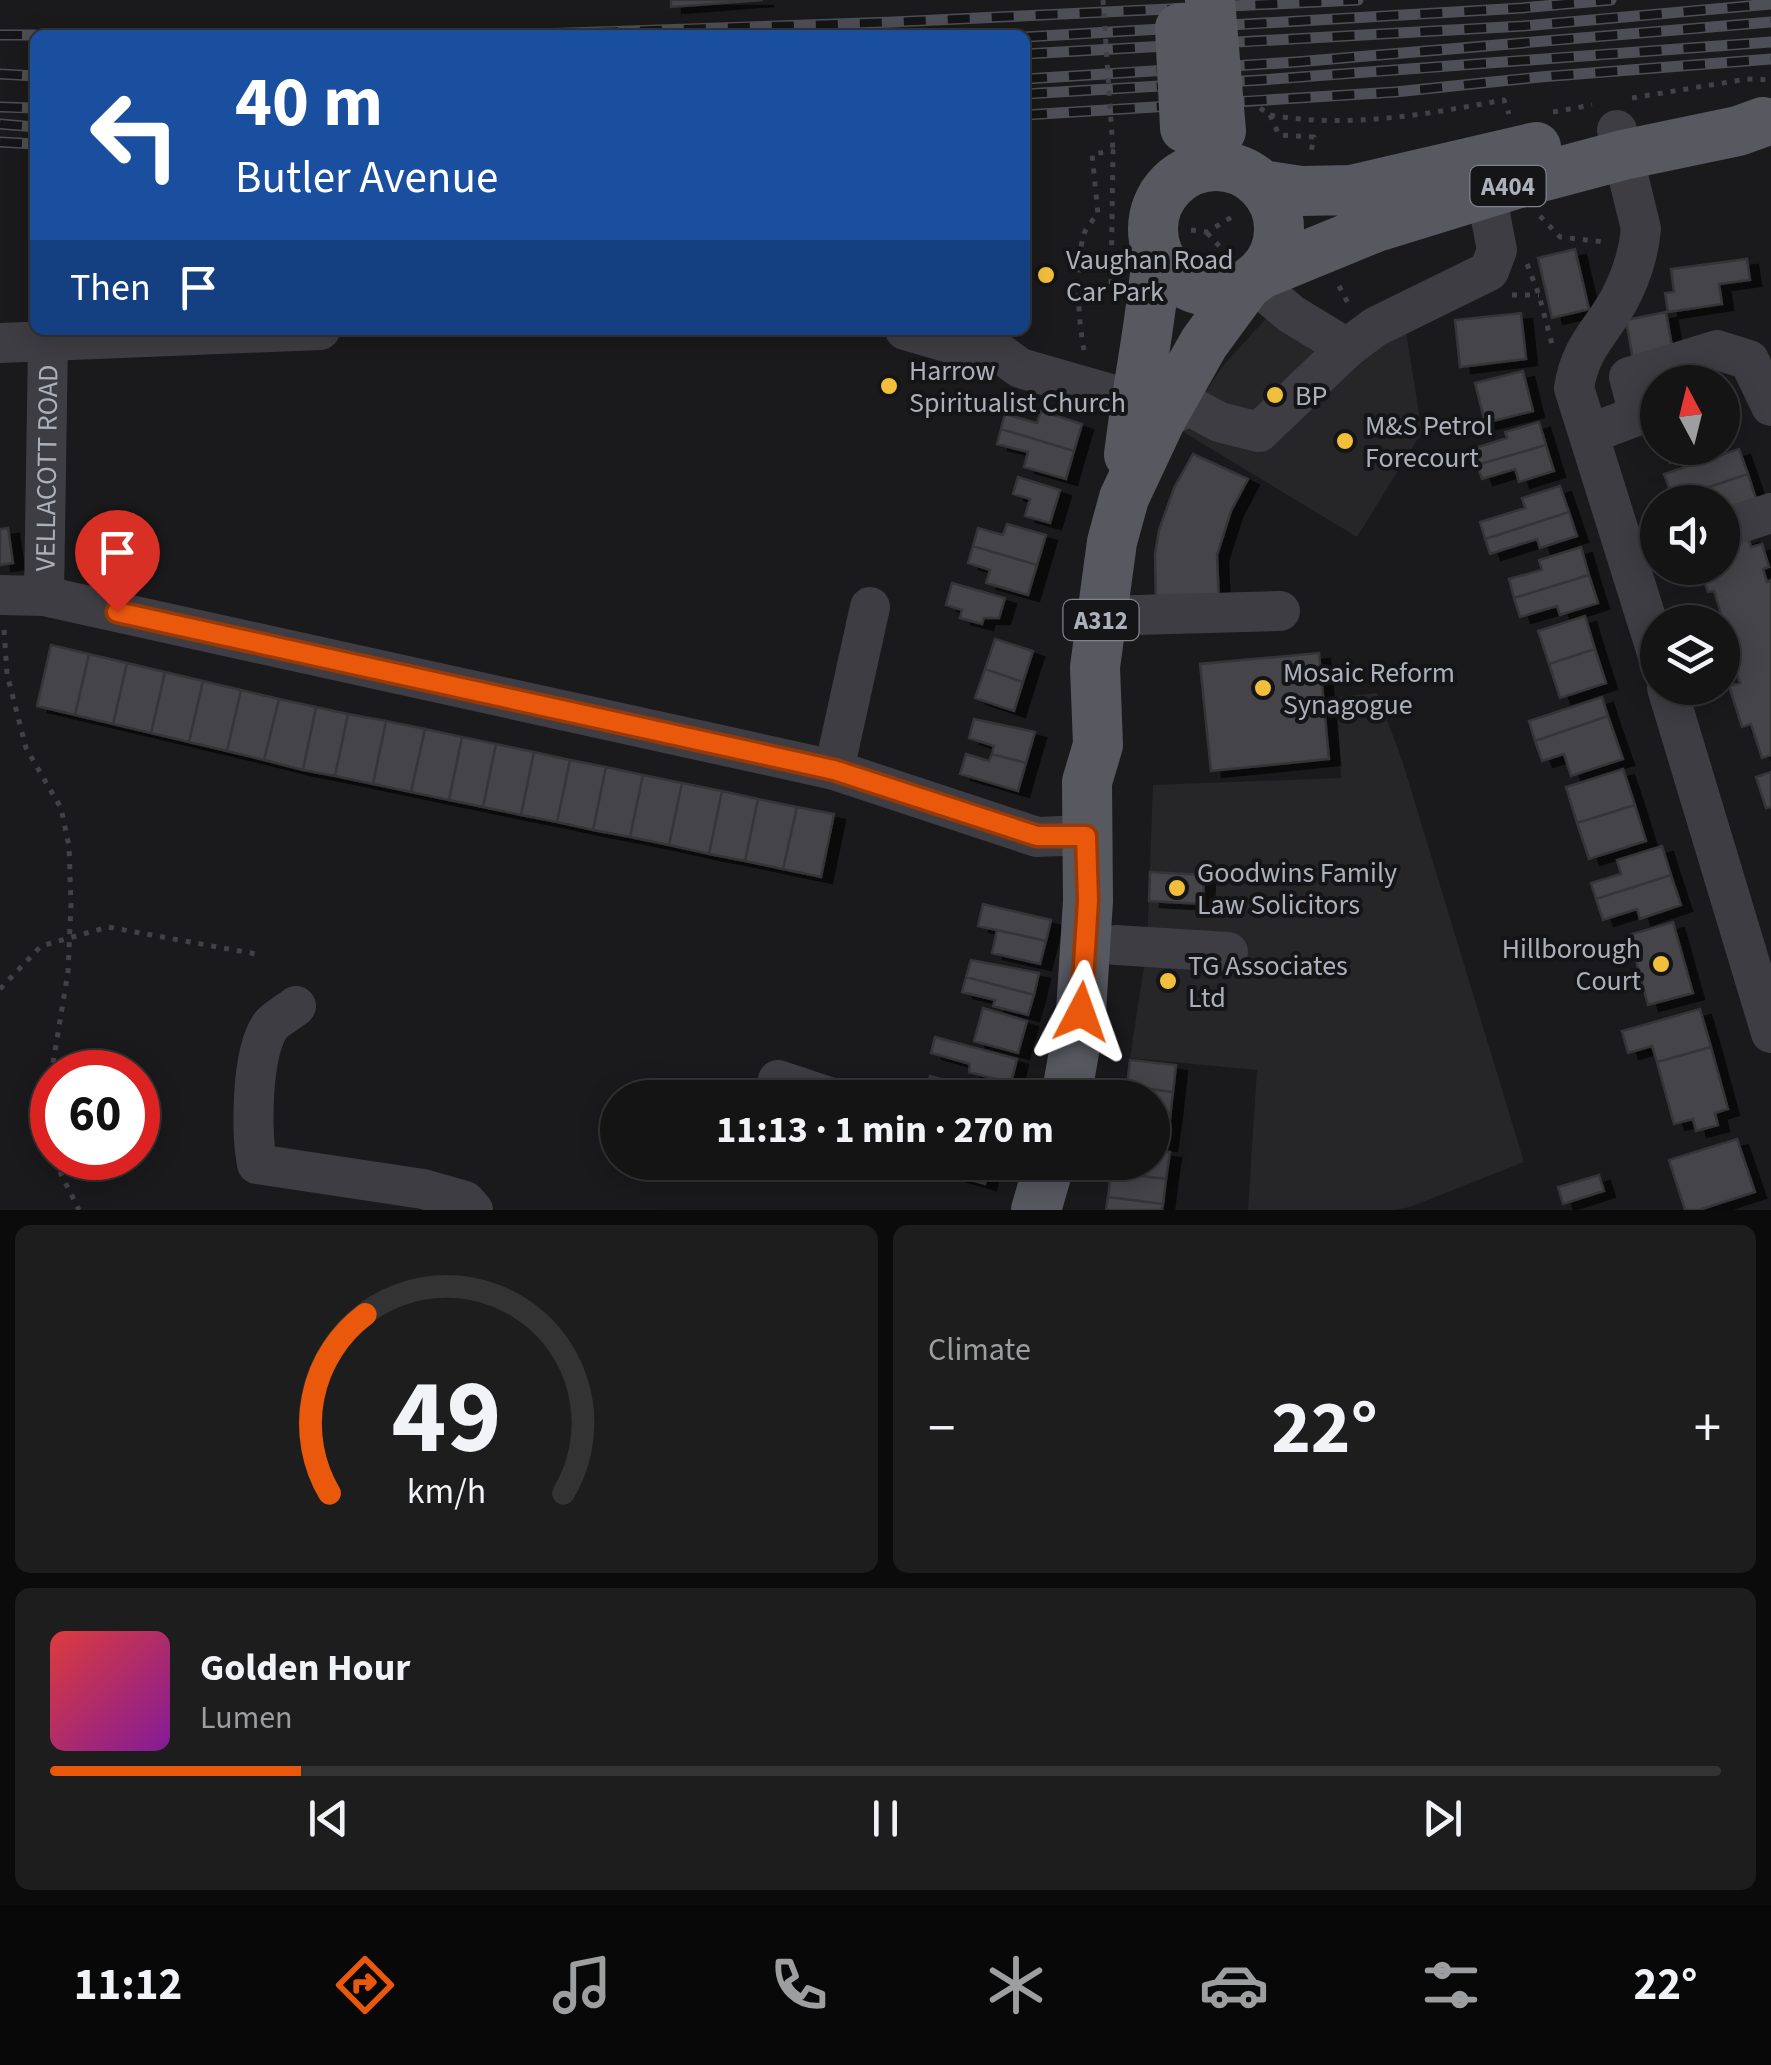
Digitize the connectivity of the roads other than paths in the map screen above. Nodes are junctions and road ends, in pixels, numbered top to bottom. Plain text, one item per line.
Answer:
1 (1178, 0) edge
2 (1210, 0) edge
3 (1768, 109) edge
4 (1615, 122) junction
5 (1203, 130) junction
6 (1482, 176) junction
7 (1172, 182) junction
8 (1254, 191) junction
9 (1174, 241) junction
10 (1248, 275) junction
11 (1342, 331) junction
12 (196, 335) edge
13 (921, 335) edge
14 (48, 341) junction
15 (0, 342) edge
16 (1771, 406) edge
17 (1148, 410) junction
18 (1589, 434) junction
19 (1771, 513) edge
20 (1740, 523) edge
21 (1640, 547) edge
22 (0, 595) edge
23 (44, 596) junction
24 (870, 607) dead end
25 (1280, 612) dead end
26 (1102, 616) junction
27 (1672, 705) edge
28 (1098, 745) junction
29 (834, 770) junction
30 (1086, 836) junction
31 (1116, 945) junction
32 (1228, 952) dead end
33 (296, 1006) dead end
34 (1081, 1012) junction
35 (1771, 1034) edge
36 (1069, 1080) edge
37 (1045, 1180) edge
38 (466, 1207) edge
39 (1036, 1210) edge

1 - 5 main road, bridge
2 - 5 main road, bridge
3 - 4 main road, A404
4 - 6 main road, A404
4 - 18 street
5 - 7 main road
5 - 8 main road
6 - 8 main road, A404
6 - 10 main road, A404
6 - 11 street
7 - 8 main road
7 - 9 main road
8 - 10 main road
9 - 10 main road
9 - 17 main road
10 - 11 street
10 - 17 main road
11 - 17 street
12 - 14 street
13 - 17 street
14 - 15 street
14 - 23 street, VELLACOTT ROAD
16 - 18 street
17 - 26 main road, A312
18 - 21 street
19 - 20 street
22 - 23 street
23 - 29 street
24 - 29 street
25 - 26 street
26 - 28 main road, A312
27 - 35 street
28 - 30 main road, A312
28 - 31 main road, A312
29 - 30 street
30 - 34 main road, A312
31 - 32 street
31 - 34 main road, A312
33 - 38 street
34 - 36 main road, A312
37 - 39 main road

